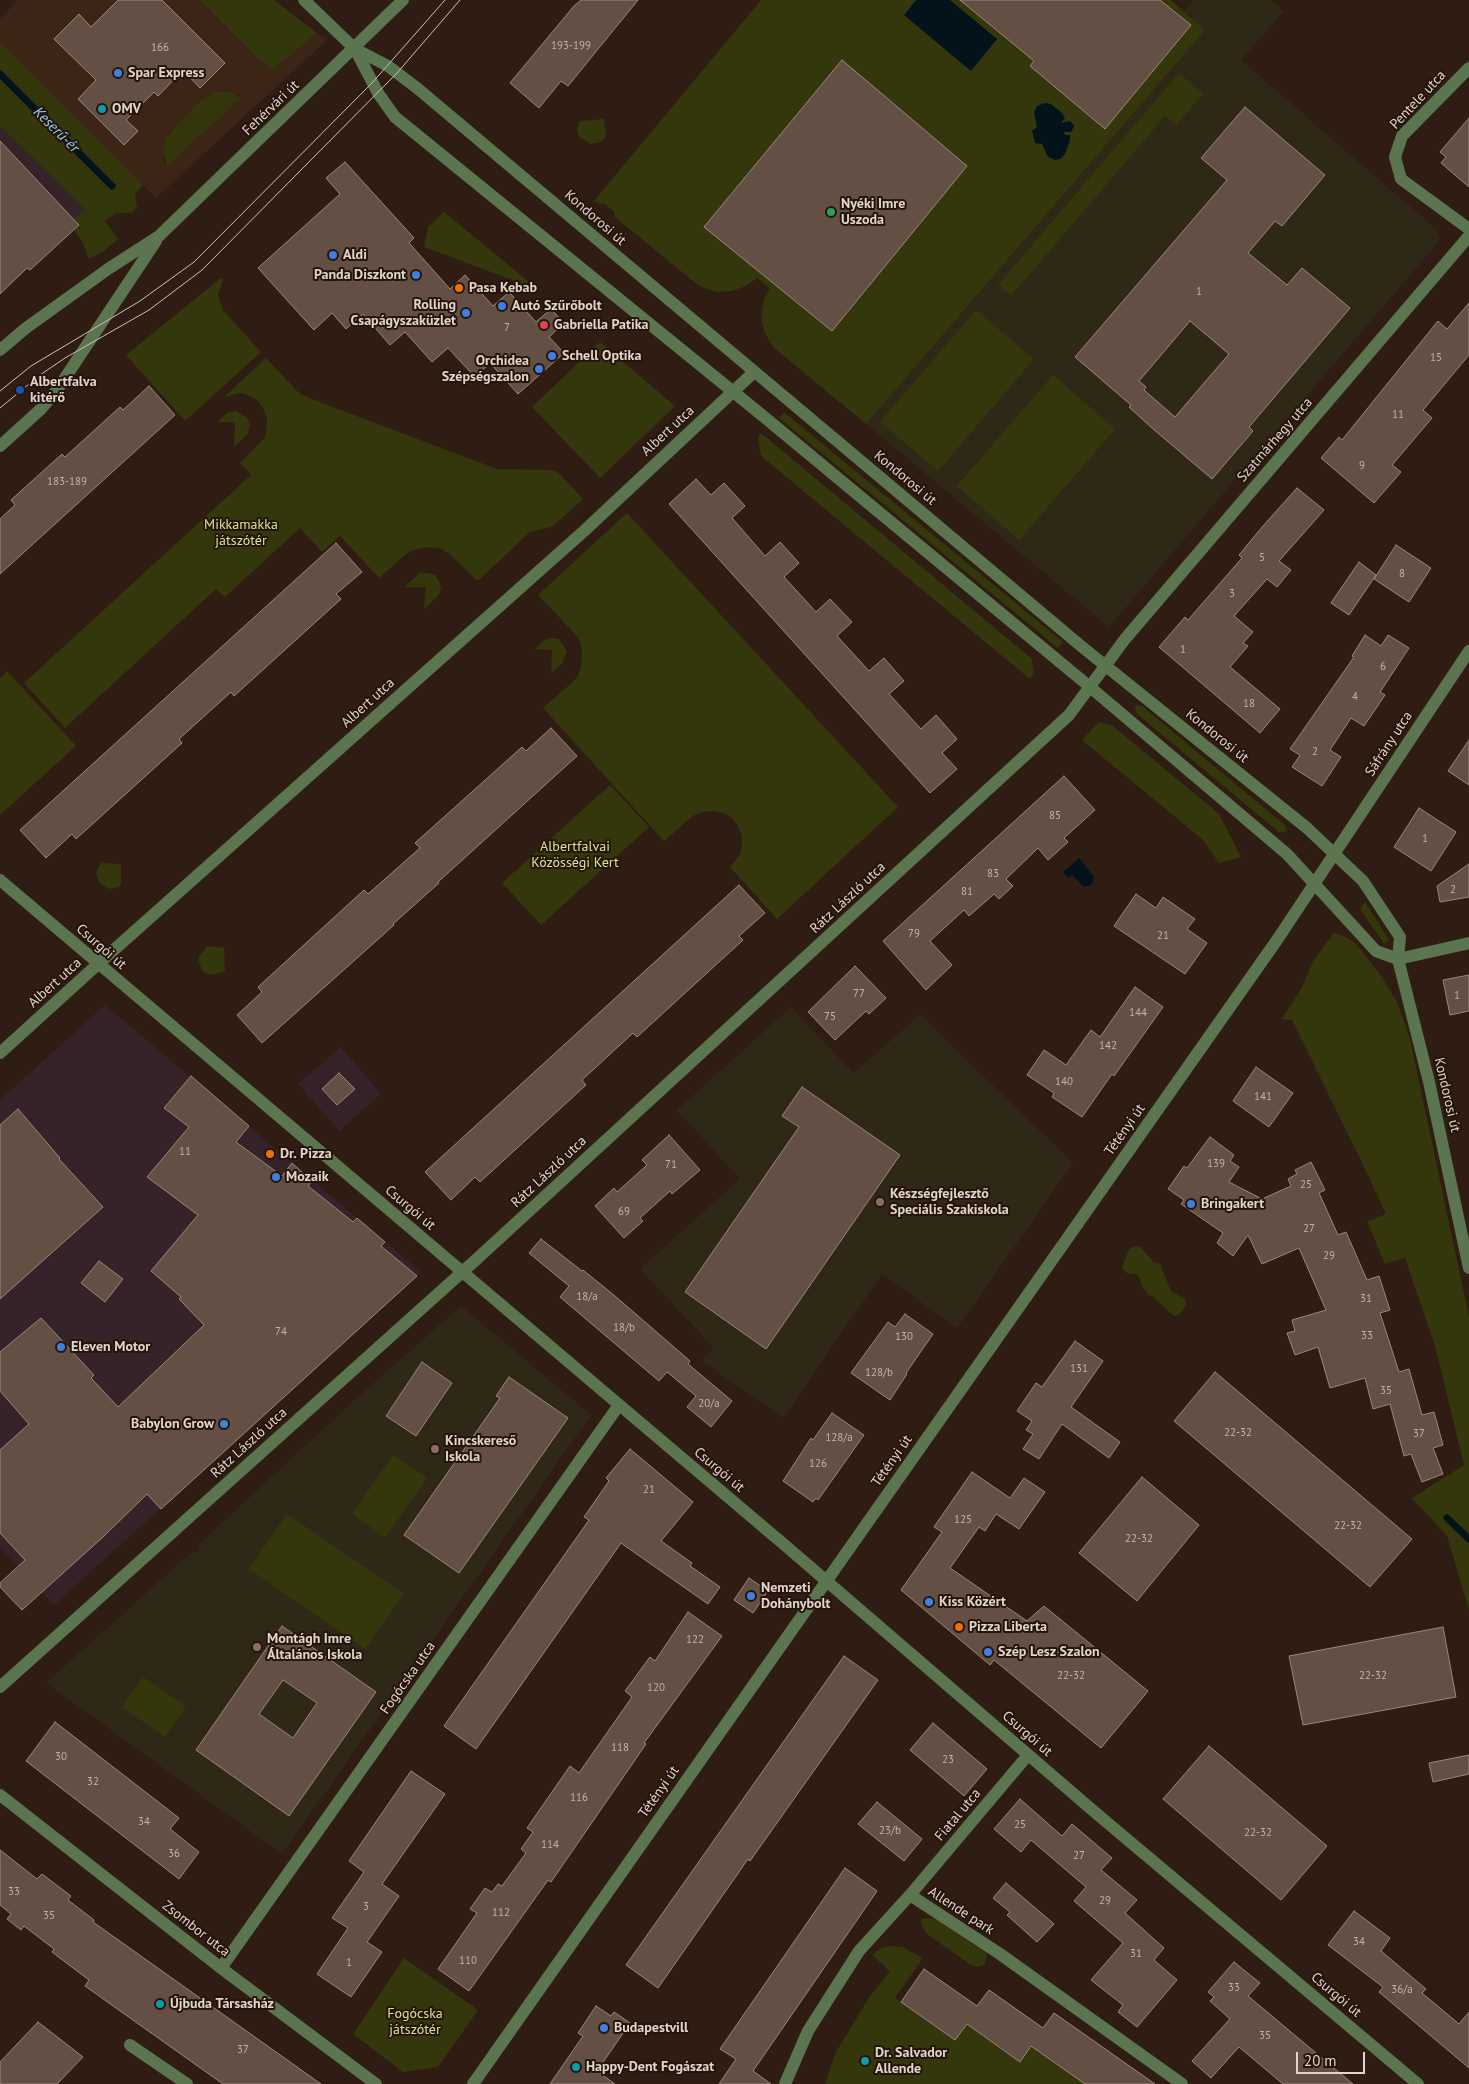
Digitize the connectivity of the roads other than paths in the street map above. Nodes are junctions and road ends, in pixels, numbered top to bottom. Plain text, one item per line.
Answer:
1 (304, 0) edge
2 (403, 0) edge
3 (354, 49) junction
4 (1469, 68) edge
5 (1469, 230) edge
6 (159, 236) junction
7 (1469, 236) edge
8 (0, 350) edge
9 (754, 372) junction
10 (732, 392) junction
11 (0, 446) edge
12 (1469, 651) edge
13 (1105, 665) junction
14 (1090, 687) junction
15 (1335, 855) junction
16 (0, 880) edge
17 (1315, 884) junction
18 (1469, 944) edge
19 (1398, 959) junction
20 (98, 964) junction
21 (0, 1053) edge
22 (1469, 1268) edge
23 (463, 1272) junction
24 (619, 1405) junction
25 (825, 1581) junction
26 (0, 1688) edge
27 (1028, 1755) junction
28 (0, 1795) edge
29 (910, 1895) junction
30 (222, 1968) junction
31 (130, 2045) dead end
32 (187, 2084) edge
33 (376, 2084) edge
34 (473, 2084) edge
35 (785, 2084) edge
36 (1182, 2084) edge
37 (1418, 2084) edge

1 - 3 street, Kondorosi út
2 - 3 street, Fehérvári út
3 - 6 street, Fehérvári út
3 - 9 street, Kondorosi út
3 - 10 street, Kondorosi út
4 - 5 street, Pentele utca
6 - 8 street, Fehérvári út
6 - 11 street, Fehérvári út
7 - 13 street, Szatmárhegy utca
9 - 10 street, Albert utca
9 - 13 street, Kondorosi út
10 - 14 street, Kondorosi út
10 - 20 street, Albert utca
12 - 15 street, Sáfrány utca
13 - 14 street, Rátz László utca
13 - 15 street, Kondorosi út
14 - 17 street, Kondorosi út
14 - 23 street, Rátz László utca
15 - 17 street, Tétényi út
15 - 19 street, Kondorosi út
16 - 20 street, Csurgói út
17 - 19 street, Kondorosi út
17 - 25 street, Tétényi út
18 - 19 street
19 - 22 street, Kondorosi út
20 - 21 street, Albert utca
20 - 23 street, Csurgói út
23 - 24 street, Csurgói út
23 - 26 street, Rátz László utca
24 - 25 street, Csurgói út
24 - 30 street, Fogócska utca
25 - 27 street, Csurgói út
25 - 34 street, Tétényi út
27 - 29 street, Fiatal utca
27 - 37 street, Csurgói út
28 - 30 street, Zsombor utca
29 - 35 street, Allende park
29 - 36 street, Allende park
30 - 33 street, Zsombor utca
31 - 32 street

